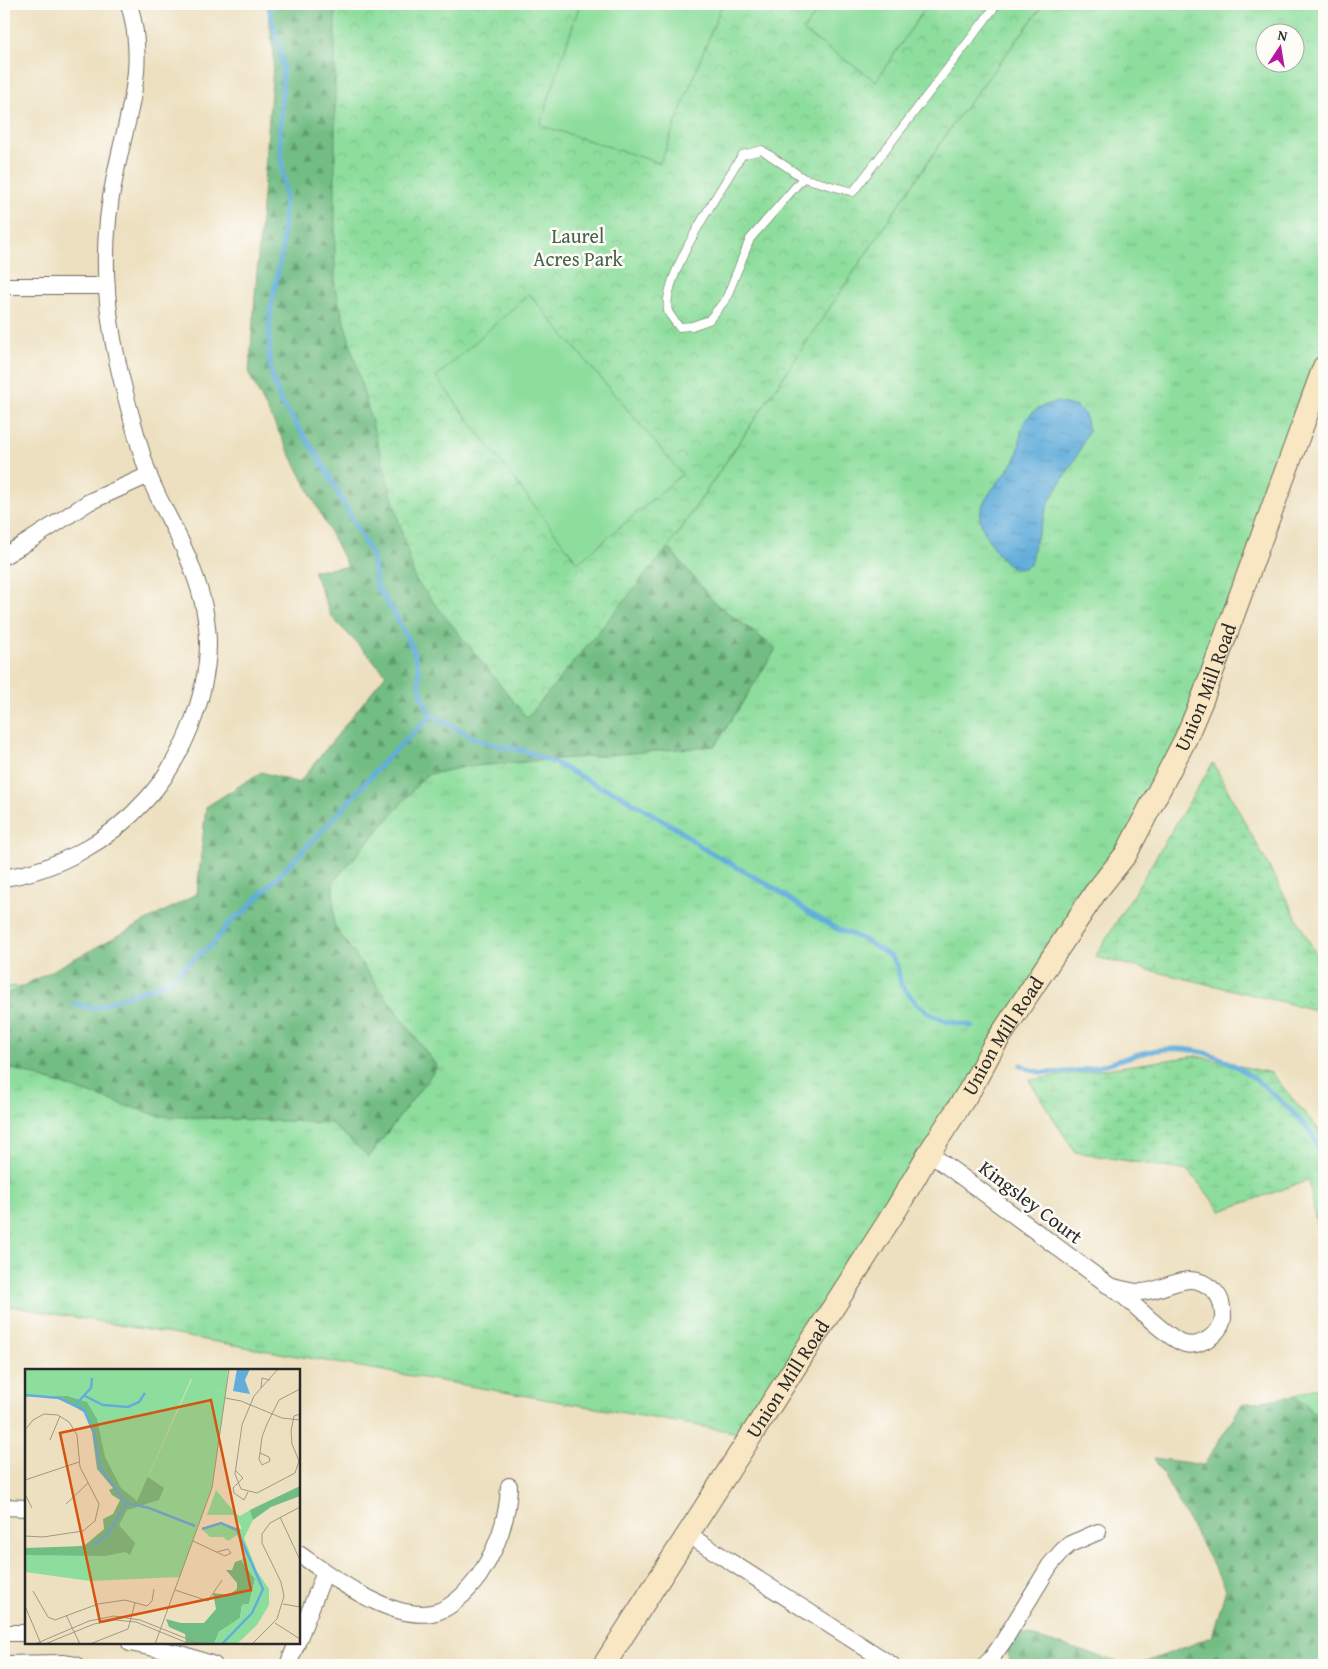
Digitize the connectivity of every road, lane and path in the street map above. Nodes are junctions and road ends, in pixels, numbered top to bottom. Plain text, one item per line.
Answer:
1 (130, 4) edge
2 (997, 4) edge
3 (803, 178) junction
4 (4, 286) edge
5 (107, 286) junction
6 (1324, 367) edge
7 (149, 475) junction
8 (4, 556) edge
9 (4, 878) edge
10 (929, 1153) junction
11 (1107, 1285) junction
12 (509, 1486) dead end
13 (4, 1507) edge
14 (25, 1508) edge
15 (1098, 1532) dead end
16 (687, 1534) junction
17 (300, 1555) edge
18 (325, 1572) junction
19 (4, 1632) edge
20 (25, 1633) edge
21 (300, 1635) edge
22 (135, 1644) edge
23 (297, 1644) edge
24 (4, 1664) edge
25 (76, 1665) edge
26 (214, 1665) edge
27 (288, 1665) edge
28 (604, 1665) edge
29 (892, 1665) edge
30 (985, 1665) edge

1 - 5 street
2 - 3 lane
3 - 3 lane
4 - 5 street
5 - 7 street
6 - 10 street, Union Mill Road
7 - 8 street
7 - 9 street
10 - 11 street, Kingsley Court
10 - 16 street, Union Mill Road
11 - 11 street, Kingsley Court
12 - 18 street
13 - 14 street
15 - 30 street
16 - 28 street, Union Mill Road
16 - 29 street
17 - 18 street
18 - 21 street
19 - 20 street
22 - 26 street
23 - 27 street
24 - 25 street

